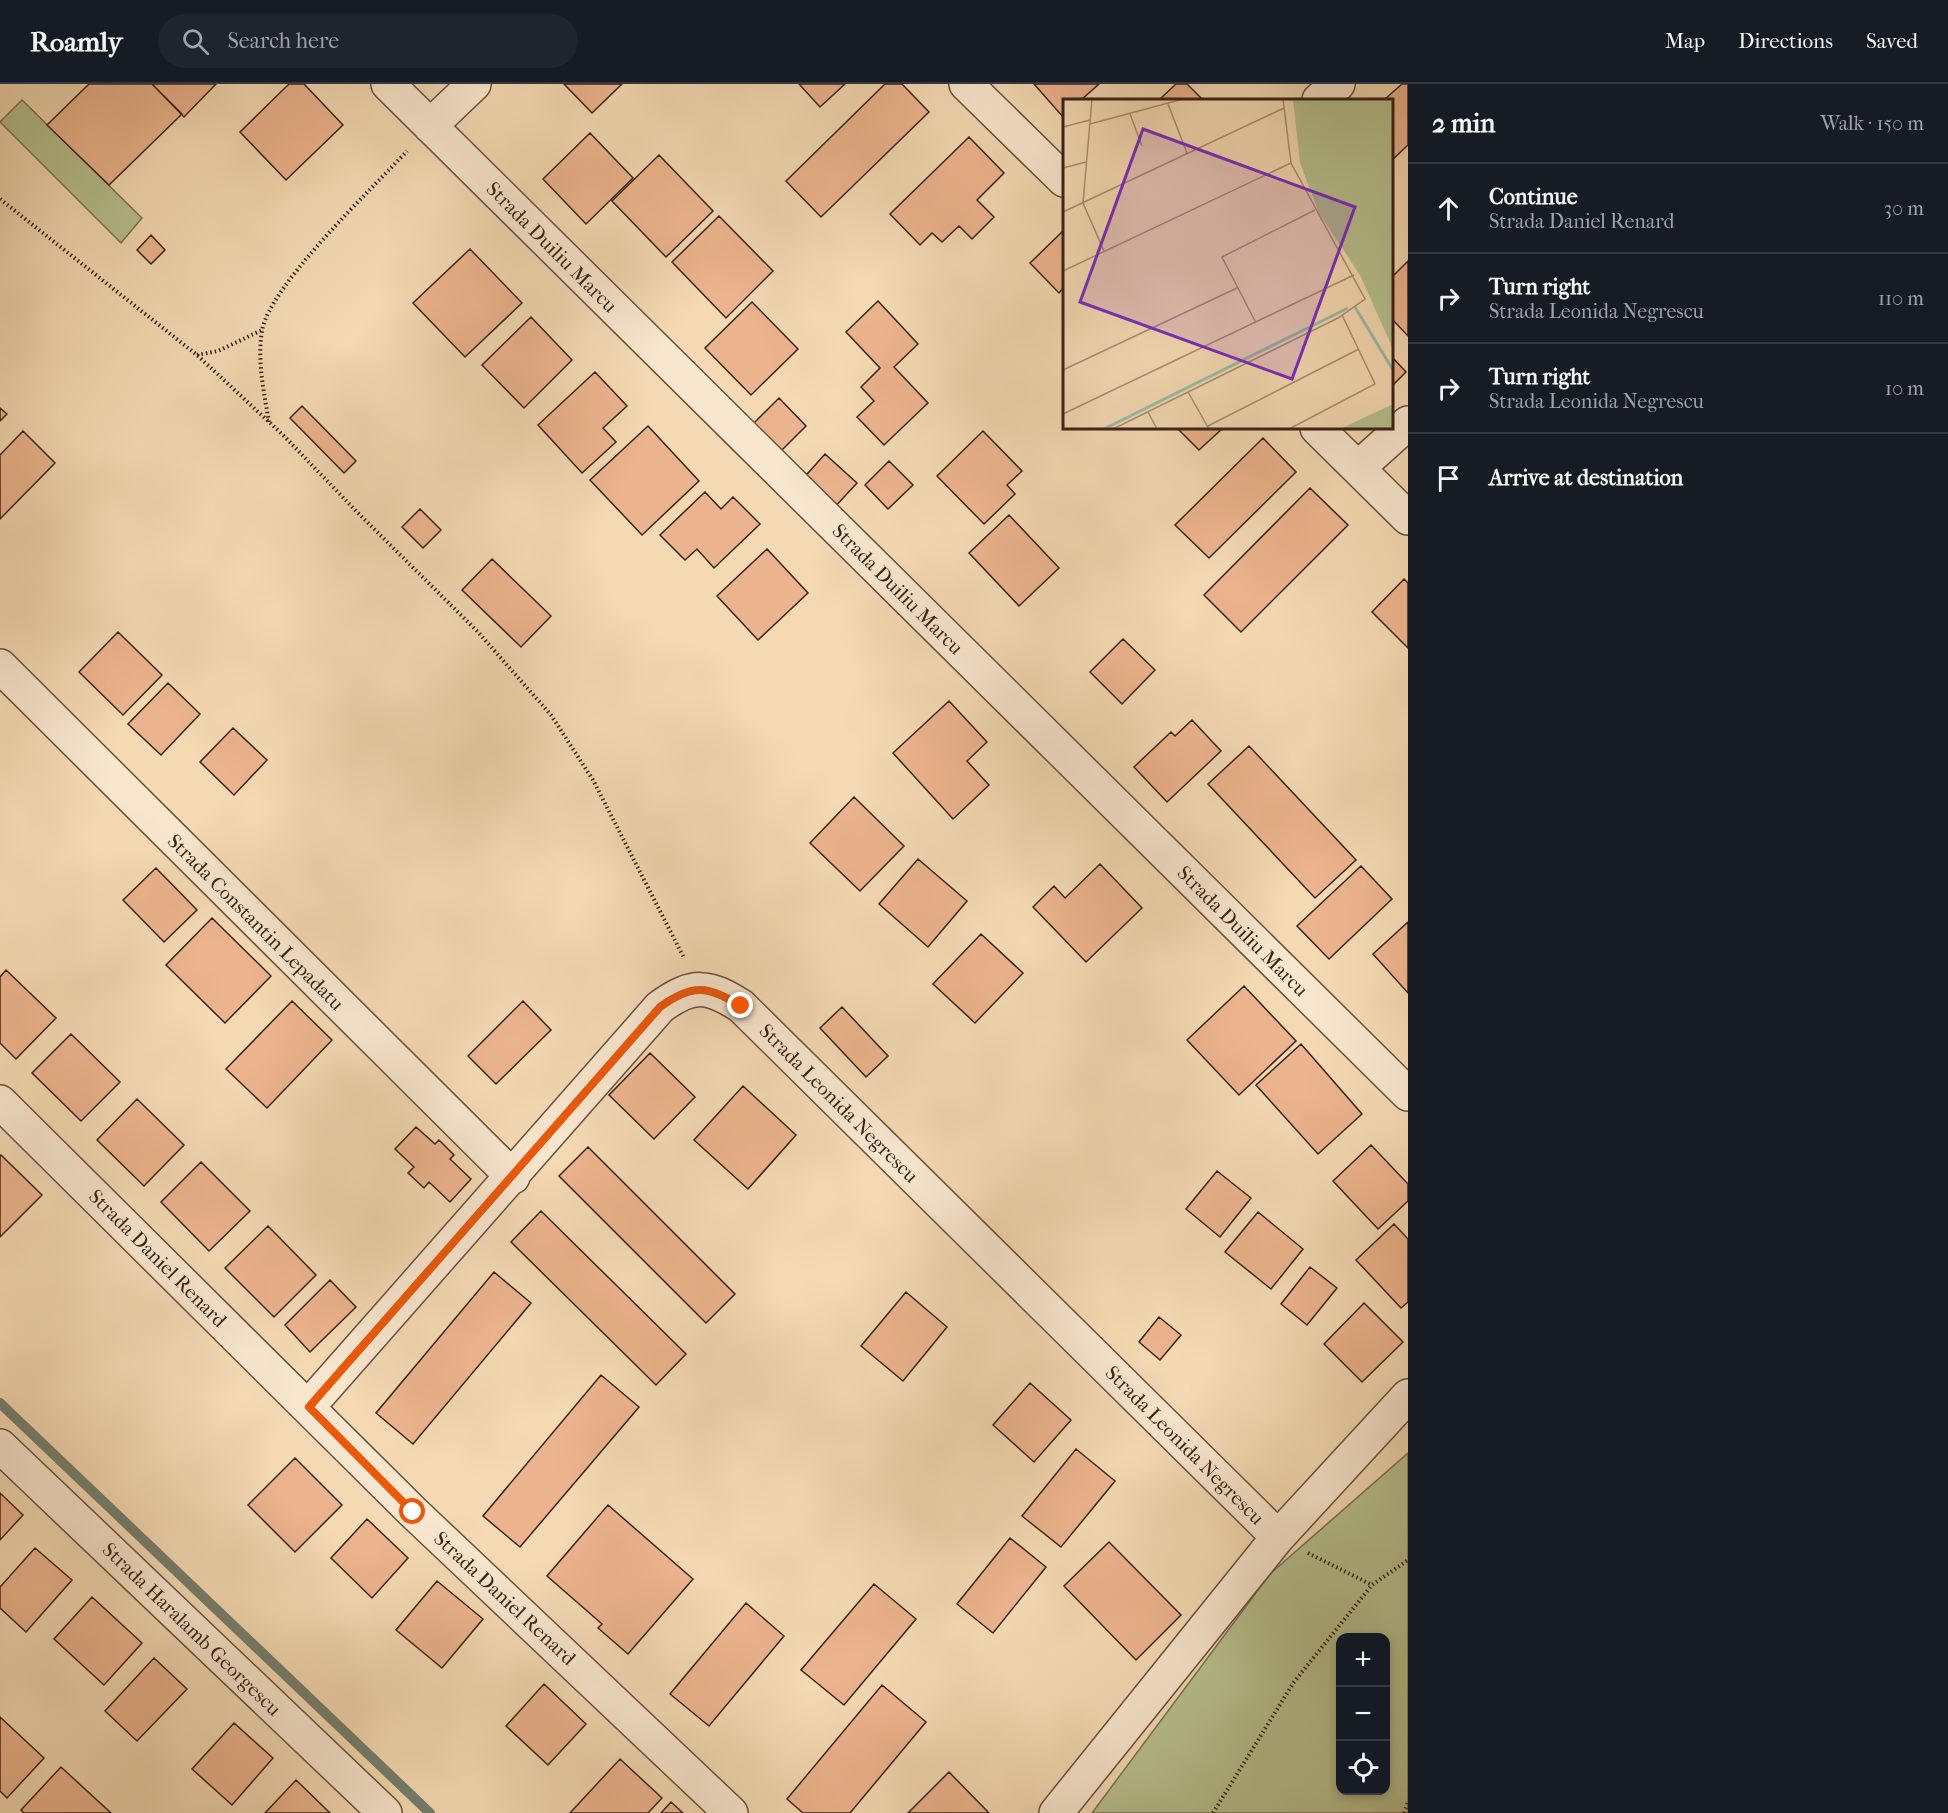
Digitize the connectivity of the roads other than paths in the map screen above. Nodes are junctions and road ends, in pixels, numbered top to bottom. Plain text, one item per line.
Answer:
1 (388, 84) edge
2 (474, 84) edge
3 (966, 84) edge
4 (1338, 84) edge
5 (1320, 99) edge
6 (430, 126) junction
7 (1063, 178) edge
8 (1408, 423) edge
9 (1318, 429) edge
10 (1358, 468) junction
11 (1408, 518) edge
12 (0, 666) edge
13 (1408, 1094) edge
14 (0, 1102) edge
15 (513, 1177) junction
16 (1408, 1396) edge
17 (309, 1407) junction
18 (0, 1446) edge
19 (1278, 1537) junction
20 (385, 1813) edge
21 (731, 1813) edge
22 (1056, 1813) edge

1 - 6 street, Strada Duiliu Marcu
2 - 6 street
3 - 7 street
4 - 5 street
6 - 13 street, Strada Duiliu Marcu
8 - 10 street
9 - 10 street
10 - 11 street
12 - 15 street, Strada Constantin Lepadatu
14 - 17 street, Strada Daniel Renard
15 - 17 street
15 - 19 street, Strada Leonida Negrescu
16 - 19 street
17 - 21 street, Strada Daniel Renard
18 - 20 street, Strada Haralamb Georgescu
19 - 22 street

